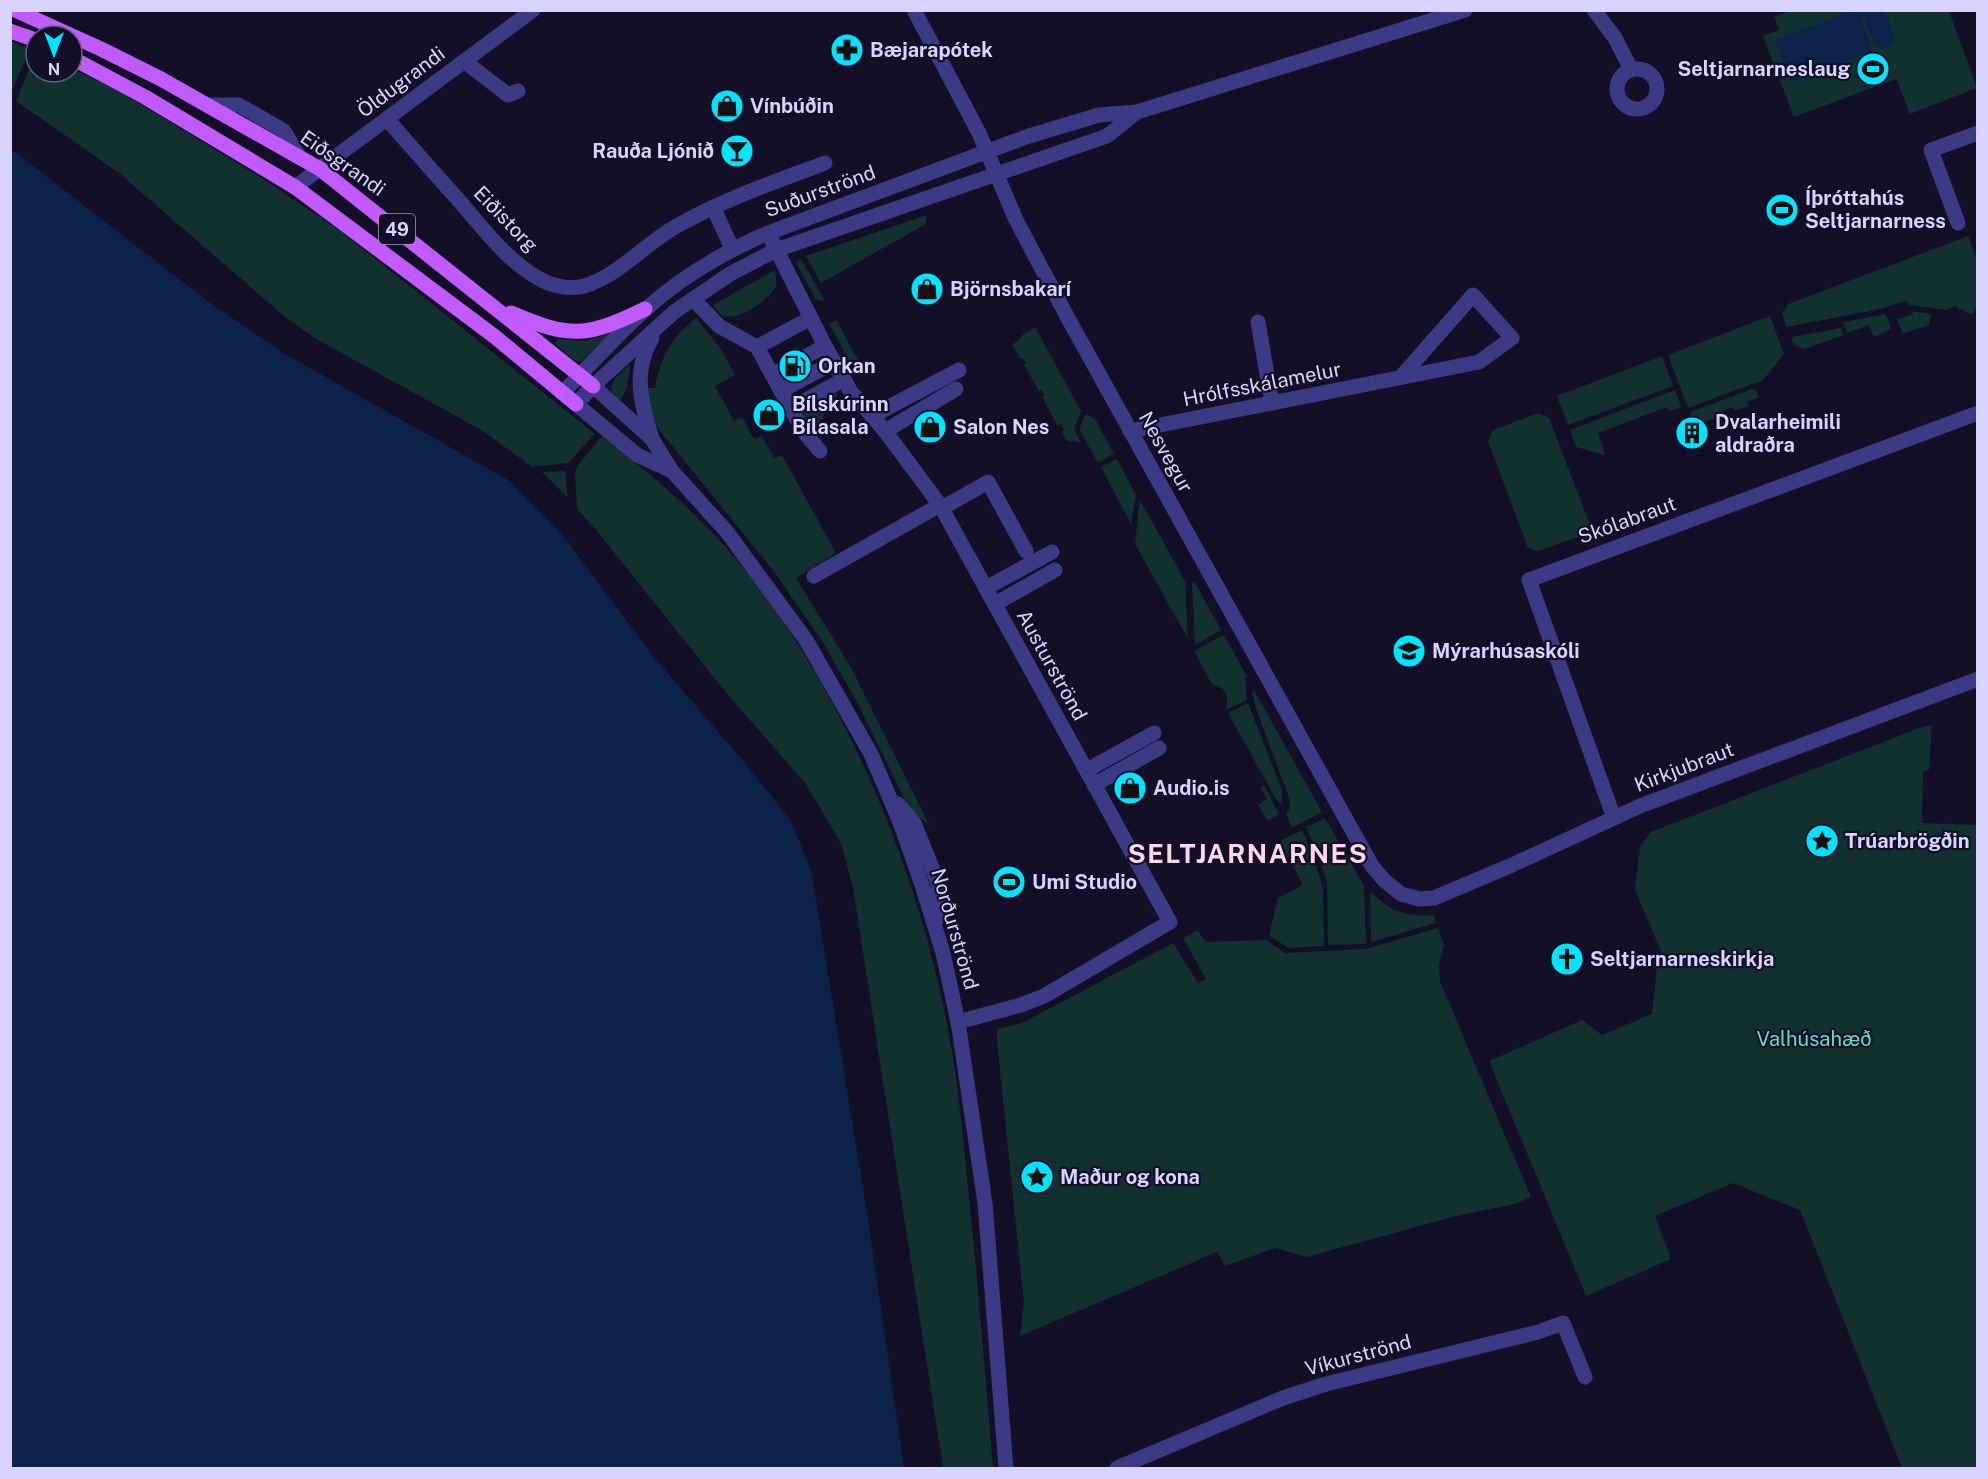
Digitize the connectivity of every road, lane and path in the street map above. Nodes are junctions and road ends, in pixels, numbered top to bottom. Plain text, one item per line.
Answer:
1 (15, 10) edge
2 (533, 10) edge
3 (914, 10) edge
4 (1465, 10) edge
5 (1594, 10) edge
6 (464, 61) junction
7 (84, 64) edge
8 (1631, 69) dead end
9 (518, 92) dead end
10 (1137, 112) junction
11 (387, 119) junction
12 (1977, 133) edge
13 (987, 153) junction
14 (825, 164) dead end
15 (320, 168) junction
16 (996, 174) junction
17 (295, 187) junction
18 (713, 207) junction
19 (1958, 222) dead end
20 (768, 233) junction
21 (732, 248) junction
22 (776, 250) junction
23 (693, 299) junction
24 (494, 305) junction
25 (645, 309) junction
26 (811, 318) junction
27 (1258, 322) dead end
28 (657, 329) junction
29 (825, 346) junction
30 (757, 347) junction
31 (834, 362) junction
32 (959, 370) dead end
33 (580, 375) junction
34 (772, 375) junction
35 (1401, 377) junction
36 (844, 379) junction
37 (593, 386) junction
38 (956, 389) dead end
39 (781, 391) junction
40 (562, 393) junction
41 (1272, 403) junction
42 (576, 404) junction
43 (792, 411) junction
44 (1977, 413) edge
45 (872, 416) junction
46 (885, 431) junction
47 (1130, 431) junction
48 (652, 439) junction
49 (820, 451) dead end
50 (672, 471) junction
51 (941, 506) junction
52 (1026, 551) dead end
53 (1052, 552) dead end
54 (1055, 570) dead end
55 (814, 576) dead end
56 (986, 588) junction
57 (995, 604) junction
58 (1977, 679) edge
59 (1154, 733) dead end
60 (1159, 748) dead end
61 (1087, 771) junction
62 (1094, 784) junction
63 (1614, 818) junction
64 (1408, 897) joint
65 (958, 1022) junction
66 (1585, 1377) dead end
67 (1006, 1468) edge
68 (1117, 1468) edge

1 - 15 main road, Eiðsgrandi / 49
2 - 6 street, Öldugrandi
3 - 13 street, Nesvegur
4 - 10 street, Suðurströnd
5 - 8 street
6 - 9 street
6 - 11 street, Öldugrandi
7 - 17 main road, 49
10 - 13 street, Suðurströnd
10 - 16 street, Suðurströnd
11 - 15 street, Öldugrandi
11 - 18 street, Eiðistorg
12 - 19 street
13 - 16 street, Nesvegur
13 - 20 street, Suðurströnd
14 - 18 street, Eiðistorg
15 - 17 street, Öldugrandi
15 - 24 main road, Eiðsgrandi / 49
16 - 22 street, Suðurströnd
16 - 47 street, Nesvegur
17 - 40 main road, 49
18 - 21 street
20 - 21 street, Suðurströnd
20 - 22 street, Austurströnd
21 - 25 street, Suðurströnd
22 - 23 street, Suðurströnd
22 - 26 street, Austurströnd
23 - 28 street, Suðurströnd
23 - 30 street
24 - 25 main road, 49
24 - 33 main road, Eiðsgrandi / 49
25 - 33 street, Suðurströnd
26 - 29 street, Austurströnd
26 - 30 street
27 - 41 street
28 - 37 street, Suðurströnd
28 - 48 street
29 - 31 street, Austurströnd
29 - 34 street
30 - 34 street
31 - 36 street, Austurströnd
31 - 39 street
32 - 45 street
33 - 37 main road, Eiðsgrandi / 49
33 - 40 street, Suðurströnd
34 - 39 street
35 - 35 street, Hrólfsskálamelur
35 - 41 street, Hrólfsskálamelur
36 - 43 street
36 - 45 street, Austurströnd
37 - 42 street, Suðurströnd
37 - 48 street, Norðurströnd
38 - 46 street
39 - 43 street
40 - 42 main road, 49
41 - 47 street, Hrólfsskálamelur
42 - 50 street, Norðurströnd
43 - 49 street
44 - 63 street, Skólabraut
45 - 46 street, Austurströnd
46 - 51 street, Austurströnd
47 - 64 street, Nesvegur
48 - 50 street, Norðurströnd
50 - 65 street, Norðurströnd
51 - 52 street
51 - 55 street
51 - 56 street, Austurströnd
53 - 56 street
54 - 57 street
56 - 57 street, Austurströnd
57 - 61 street, Austurströnd
58 - 63 street, Kirkjubraut
59 - 61 street
60 - 62 street
61 - 62 street, Austurströnd
62 - 65 street, Austurströnd
63 - 64 street, Kirkjubraut
65 - 67 street, Norðurströnd
66 - 68 street, Víkurströnd

